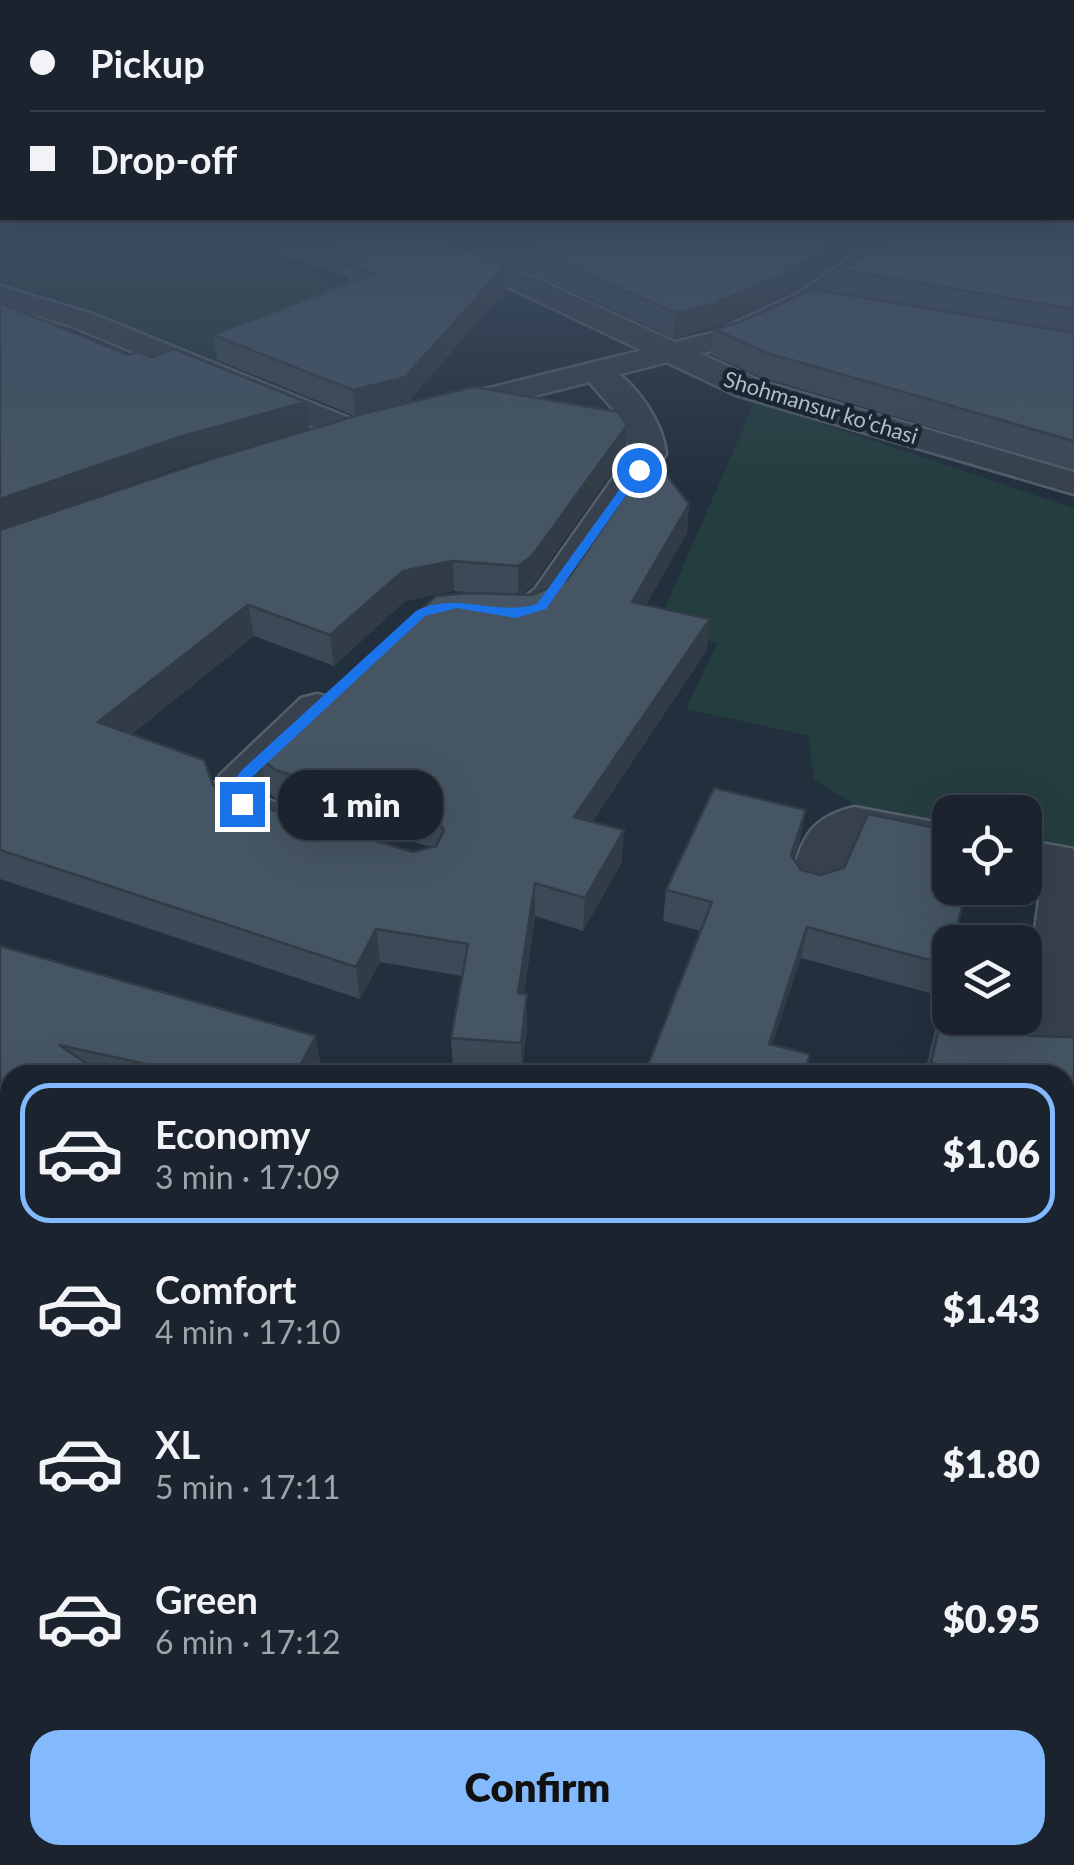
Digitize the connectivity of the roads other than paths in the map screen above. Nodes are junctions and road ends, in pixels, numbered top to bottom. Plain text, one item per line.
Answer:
1 (66, 315) edge
2 (588, 315) edge
3 (773, 315) edge
4 (671, 355) junction
5 (596, 372) junction
6 (352, 431) junction
7 (294, 448) edge
8 (1074, 483) edge
9 (457, 604) edge
10 (342, 685) edge
11 (932, 838) edge
12 (348, 843) edge
13 (1056, 863) edge
14 (814, 884) edge
15 (1046, 1065) edge

1 - 6 street
2 - 4 street, Shohmansur koʻchasi
3 - 4 street
4 - 5 street
4 - 8 street, Shohmansur koʻchasi
5 - 6 street
5 - 9 street
6 - 7 street
10 - 12 street
11 - 14 street
13 - 15 street

